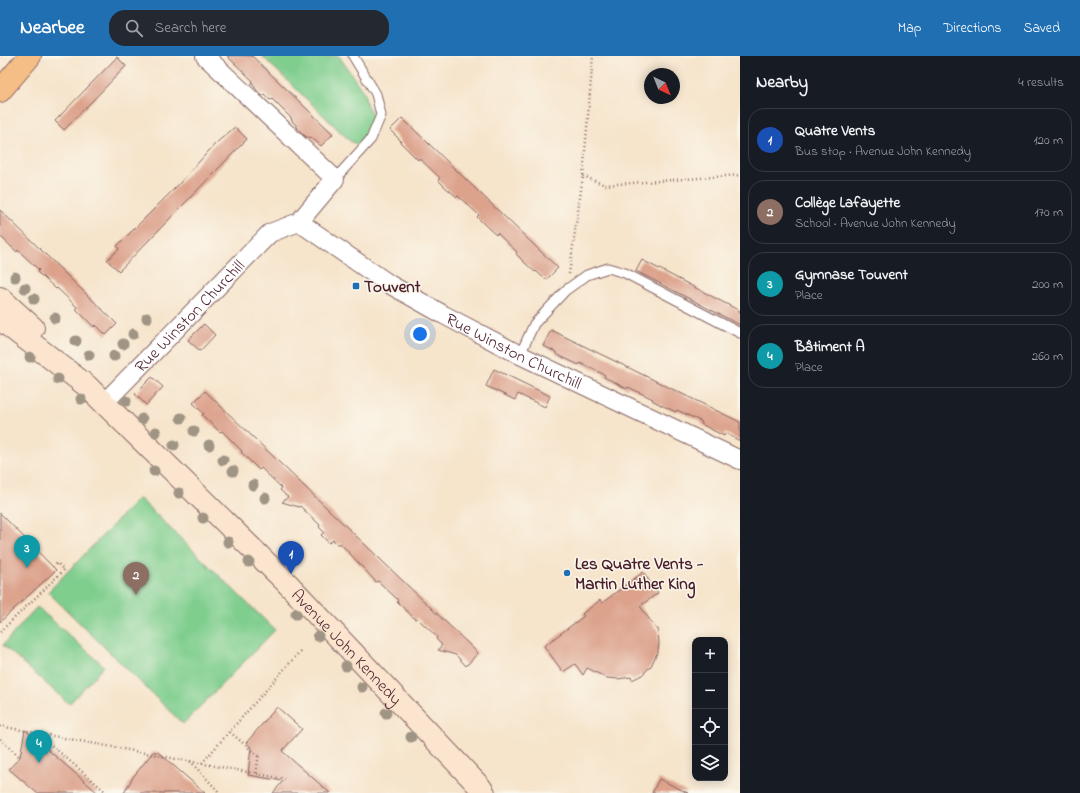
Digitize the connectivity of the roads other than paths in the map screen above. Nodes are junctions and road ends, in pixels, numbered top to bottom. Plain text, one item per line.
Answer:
1 (9, 56) edge
2 (30, 56) edge
3 (205, 56) edge
4 (353, 56) edge
5 (0, 68) edge
6 (0, 91) edge
7 (335, 179) junction
8 (299, 222) junction
9 (0, 298) edge
10 (0, 319) edge
11 (740, 333) edge
12 (520, 355) junction
13 (87, 386) junction
14 (104, 403) junction
15 (740, 460) edge
16 (484, 793) edge

1 - 5 main road
2 - 6 main road
3 - 7 street
4 - 7 lane
7 - 8 street, Rue Winston Churchill
8 - 12 street, Rue Winston Churchill
8 - 14 street, Rue Winston Churchill
9 - 13 main road, Avenue John Kennedy
10 - 13 main road, Avenue John Kennedy
11 - 12 lane
12 - 15 street, Rue Winston Churchill
13 - 14 main road, Avenue John Kennedy
14 - 16 main road, Avenue John Kennedy

